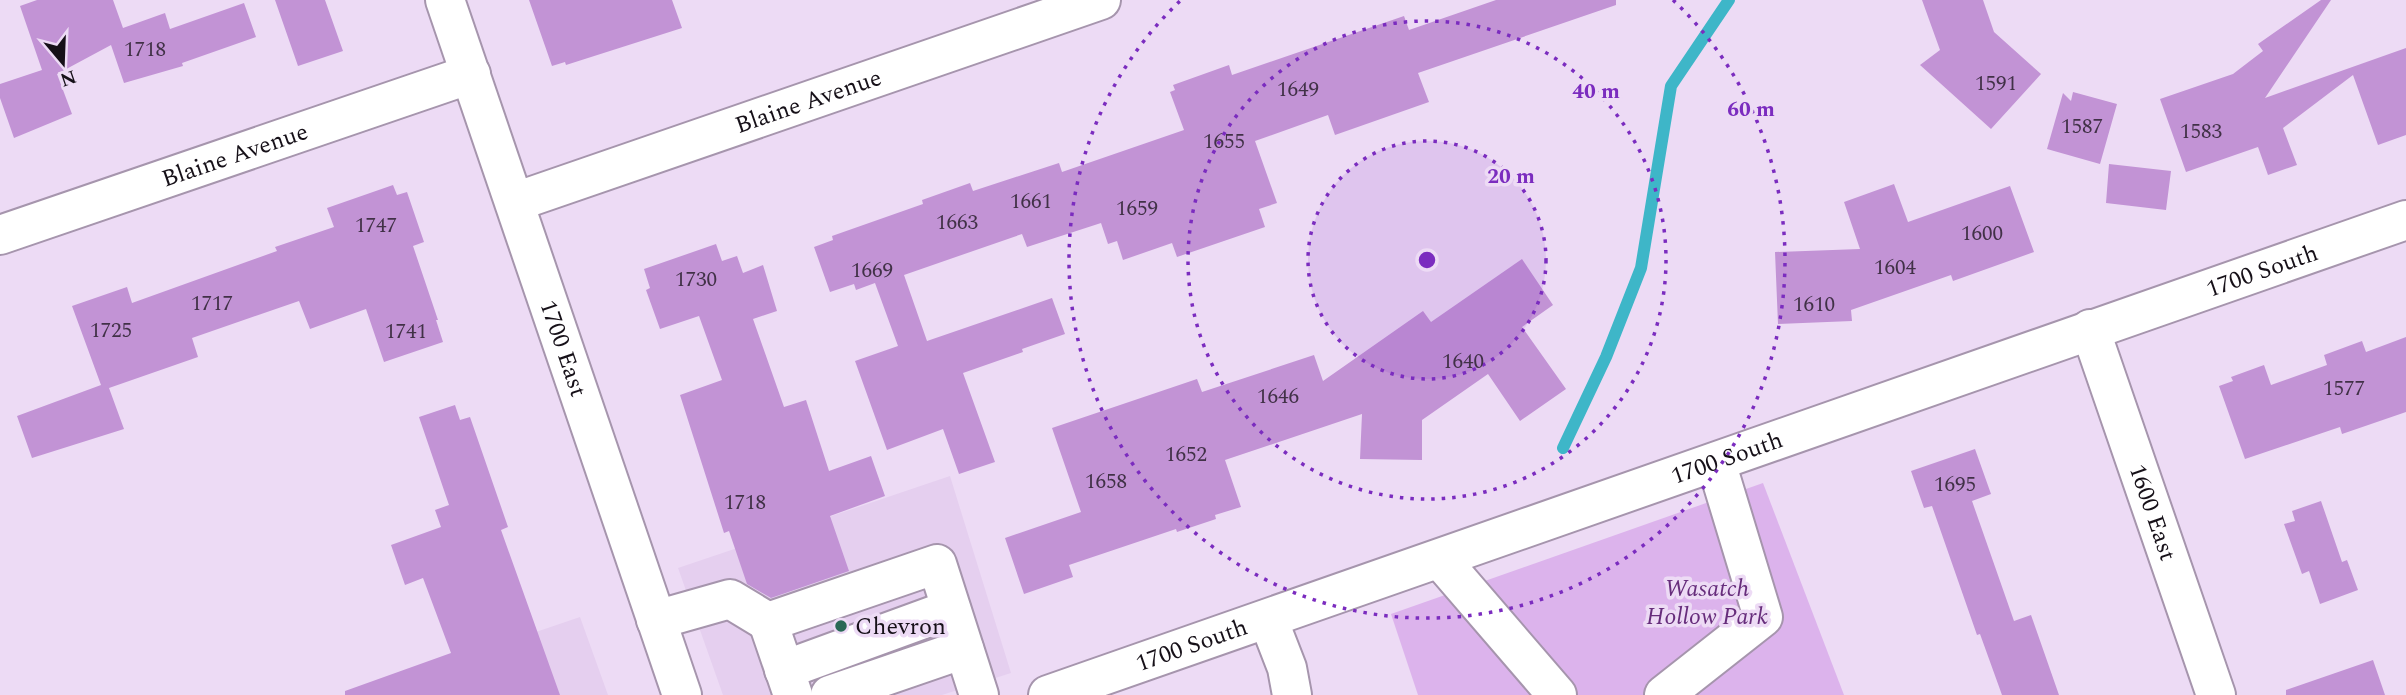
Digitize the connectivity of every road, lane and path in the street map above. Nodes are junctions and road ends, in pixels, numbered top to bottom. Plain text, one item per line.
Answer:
1 (445, 0) edge
2 (1101, 0) edge
3 (471, 74) junction
4 (514, 202) junction
5 (2406, 220) edge
6 (0, 235) edge
7 (2090, 329) junction
8 (1716, 462) junction
9 (1440, 559) junction
10 (951, 609) junction
11 (1268, 619) junction
12 (656, 620) junction
13 (768, 622) junction
14 (964, 649) junction
15 (782, 686) edge
16 (682, 695) edge
17 (831, 695) edge
18 (979, 695) edge
19 (1048, 695) edge
20 (1292, 695) edge
21 (1557, 695) edge
22 (1664, 695) edge
23 (2216, 695) edge

1 - 3 street, 1700 East
2 - 4 street, Blaine Avenue
3 - 4 street, 1700 East
3 - 6 street, Blaine Avenue
4 - 12 street, 1700 East
5 - 7 street, 1700 South
7 - 8 street, 1700 South
7 - 23 street, 1600 East
8 - 9 street, 1700 South
8 - 22 street
9 - 11 street, 1700 South
9 - 21 street
10 - 13 street
10 - 14 street
10 - 15 street
11 - 19 street, 1700 South
11 - 20 street
12 - 13 street
12 - 16 street, 1700 East
13 - 15 street
14 - 17 street
14 - 18 street

